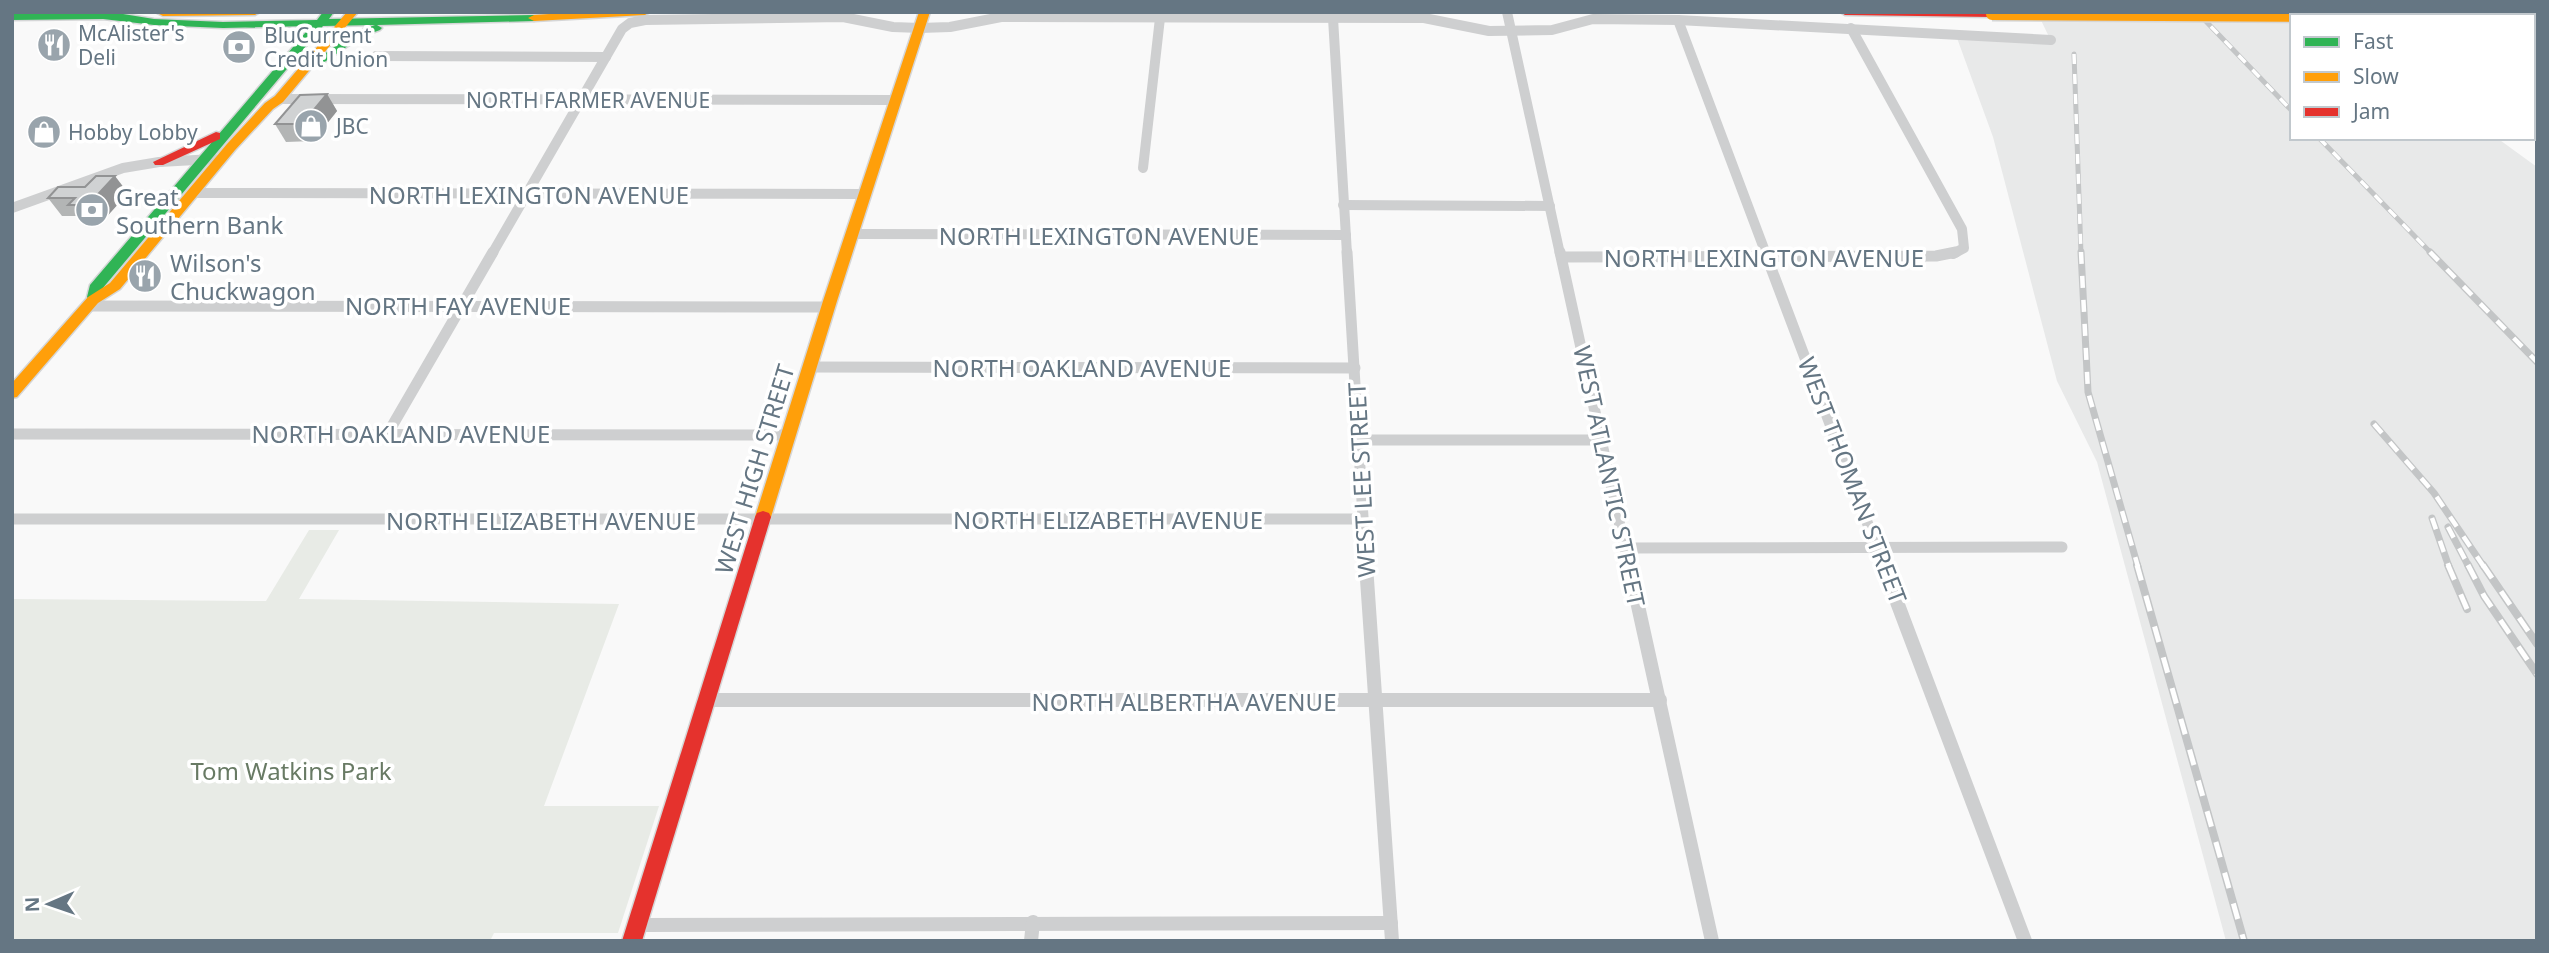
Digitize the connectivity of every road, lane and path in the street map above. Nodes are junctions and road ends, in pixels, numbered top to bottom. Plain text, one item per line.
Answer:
1 (255, 12) edge
2 (645, 12) edge
3 (1507, 12) edge
4 (1992, 14) edge
5 (2290, 16) edge
6 (12, 17) edge
7 (107, 17) junction
8 (324, 18) edge
9 (348, 18) edge
10 (1160, 18) junction
11 (1333, 18) junction
12 (923, 20) edge
13 (1678, 20) junction
14 (1848, 20) edge
15 (150, 24) junction
16 (386, 24) junction
17 (1512, 31) junction
18 (2051, 40) dead end
19 (297, 49) junction
20 (376, 56) dead end
21 (606, 57) junction
22 (284, 94) junction
23 (580, 100) junction
24 (897, 100) junction
25 (231, 126) junction
26 (221, 159) junction
27 (202, 160) junction
28 (159, 162) junction
29 (1143, 168) dead end
30 (192, 193) junction
31 (526, 194) junction
32 (865, 194) junction
33 (1343, 205) junction
34 (1550, 206) junction
35 (12, 208) edge
36 (852, 234) junction
37 (1346, 235) junction
38 (1562, 257) junction
39 (1768, 257) junction
40 (91, 303) junction
41 (463, 305) junction
42 (829, 307) junction
43 (810, 367) junction
44 (1355, 368) junction
45 (12, 393) edge
46 (388, 433) junction
47 (12, 434) edge
48 (789, 435) junction
49 (1359, 440) junction
50 (1602, 440) junction
51 (12, 519) edge
52 (1363, 519) junction
53 (762, 520) junction
54 (2062, 547) dead end
55 (1626, 548) junction
56 (1879, 548) junction
57 (708, 700) junction
58 (1660, 700) junction
59 (1374, 701) junction
60 (1034, 922) junction
61 (1391, 923) junction
62 (638, 925) junction
63 (632, 941) edge
64 (1031, 941) edge
65 (1392, 941) edge
66 (1712, 941) edge
67 (2025, 941) edge

1 - 7 main road
2 - 16 main road
3 - 17 street, WEST ATLANTIC STREET
4 - 5 main road, bridge
4 - 14 main road
6 - 7 main road
7 - 15 main road
8 - 9 main road
8 - 15 main road
8 - 19 main road
9 - 16 main road
9 - 22 main road
10 - 11 street
10 - 12 street
10 - 29 street
11 - 17 street
11 - 33 street, WEST LEE STREET
12 - 21 street
12 - 24 main road, WEST HIGH STREET
13 - 14 street
13 - 17 street
13 - 39 street, WEST THOMAN STREET
14 - 18 street
14 - 39 street, NORTH LEXINGTON AVENUE
15 - 19 main road
16 - 22 main road
17 - 34 street, WEST ATLANTIC STREET
19 - 25 main road
20 - 21 street
21 - 23 street
22 - 23 street, NORTH FARMER AVENUE
22 - 26 main road
23 - 24 street, NORTH FARMER AVENUE
23 - 31 street
24 - 32 main road, WEST HIGH STREET
25 - 27 main road
25 - 28 main road
26 - 27 street
26 - 30 main road
27 - 28 street
27 - 40 main road
28 - 35 street
30 - 31 street, NORTH LEXINGTON AVENUE
30 - 40 main road
31 - 32 street, NORTH LEXINGTON AVENUE
31 - 41 street
32 - 36 main road, WEST HIGH STREET
33 - 34 street
33 - 37 street, WEST LEE STREET
34 - 38 street, WEST ATLANTIC STREET
36 - 37 street, NORTH LEXINGTON AVENUE
36 - 42 main road, WEST HIGH STREET
37 - 44 street, WEST LEE STREET
38 - 39 street, NORTH LEXINGTON AVENUE
38 - 50 street, WEST ATLANTIC STREET
39 - 56 street, WEST THOMAN STREET
40 - 41 street, NORTH FAY AVENUE
40 - 45 main road
41 - 42 street, NORTH FAY AVENUE
41 - 46 street
42 - 43 main road, WEST HIGH STREET
43 - 44 street, NORTH OAKLAND AVENUE
43 - 48 main road, WEST HIGH STREET
44 - 49 street, WEST LEE STREET
46 - 47 street, NORTH OAKLAND AVENUE
46 - 48 street, NORTH OAKLAND AVENUE
48 - 53 main road, WEST HIGH STREET
49 - 50 street
49 - 52 street, WEST LEE STREET
50 - 55 street, WEST ATLANTIC STREET
51 - 53 street, NORTH ELIZABETH AVENUE
52 - 53 street, NORTH ELIZABETH AVENUE
52 - 59 street, WEST LEE STREET
53 - 57 main road, WEST HIGH STREET
54 - 56 street
55 - 56 street
55 - 58 street, WEST ATLANTIC STREET
56 - 67 street, WEST THOMAN STREET
57 - 59 street, NORTH ALBERTHA AVENUE
57 - 62 main road, WEST HIGH STREET
58 - 59 street, NORTH ALBERTHA AVENUE
58 - 66 street, WEST ATLANTIC STREET
59 - 61 street, WEST LEE STREET
60 - 61 street
60 - 62 street
60 - 64 street
61 - 65 street, WEST LEE STREET
62 - 63 main road, WEST HIGH STREET

